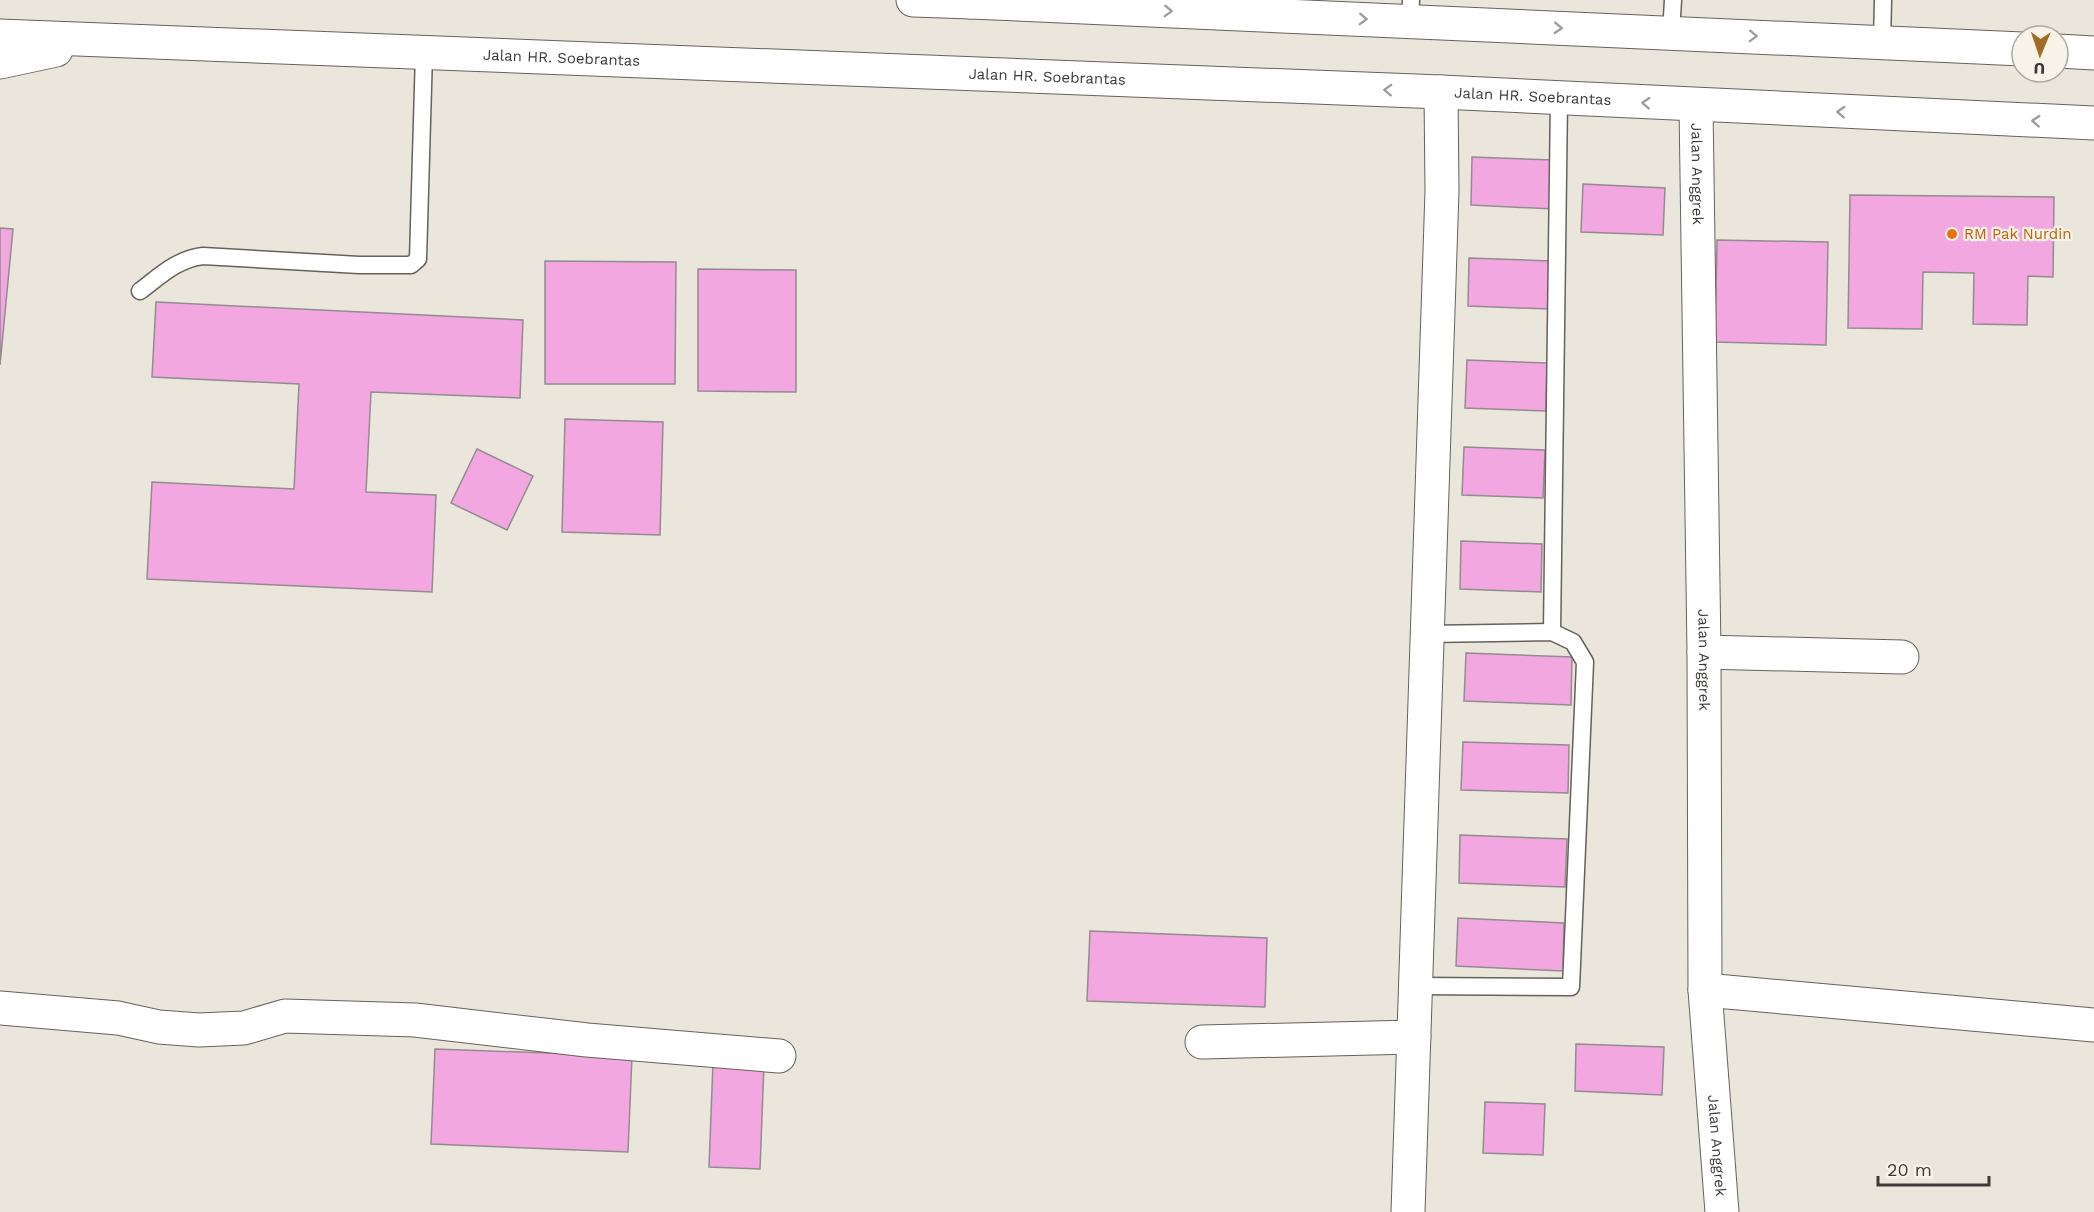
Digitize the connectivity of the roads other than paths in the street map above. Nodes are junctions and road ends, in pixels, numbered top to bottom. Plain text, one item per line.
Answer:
1 (913, 0) edge
2 (1673, 0) edge
3 (1883, 0) edge
4 (967, 1) edge
5 (1041, 3) edge
6 (1410, 11) edge
7 (1671, 33) junction
8 (0, 36) edge
9 (108, 40) junction
10 (1882, 42) junction
11 (2010, 48) edge
12 (2070, 52) edge
13 (424, 53) junction
14 (2094, 53) edge
15 (0, 62) edge
16 (1441, 93) junction
17 (1559, 99) junction
18 (1696, 106) junction
19 (2094, 123) edge
20 (140, 291) dead end
21 (1552, 632) junction
22 (1427, 634) junction
23 (1704, 652) junction
24 (1902, 657) dead end
25 (1416, 986) junction
26 (1706, 990) junction
27 (0, 1008) edge
28 (2094, 1025) edge
29 (1414, 1037) junction
30 (1202, 1042) dead end
31 (779, 1056) dead end
32 (1408, 1212) edge
33 (1722, 1212) edge

1 - 4 street
2 - 7 lane
3 - 10 lane
4 - 5 street
5 -> 6 street
6 -> 7 street
7 -> 10 street
8 - 9 street, Jalan HR. Soebrantas
9 - 13 street, Jalan HR. Soebrantas
9 - 15 street
10 - 11 street
12 - 14 street
16 -> 13 street, Jalan HR. Soebrantas
13 - 20 lane
16 - 17 street, Jalan HR. Soebrantas
16 - 22 street
18 -> 17 street, Jalan HR. Soebrantas
17 - 21 lane
19 -> 18 street, Jalan HR. Soebrantas
18 - 23 street, Jalan Anggrek
21 - 22 lane
21 - 25 lane
22 - 25 street
23 - 24 street
23 - 26 street, Jalan Anggrek
25 - 29 street
26 - 28 street
26 - 33 street, Jalan Anggrek
27 - 31 street
29 - 30 street
29 - 32 street

